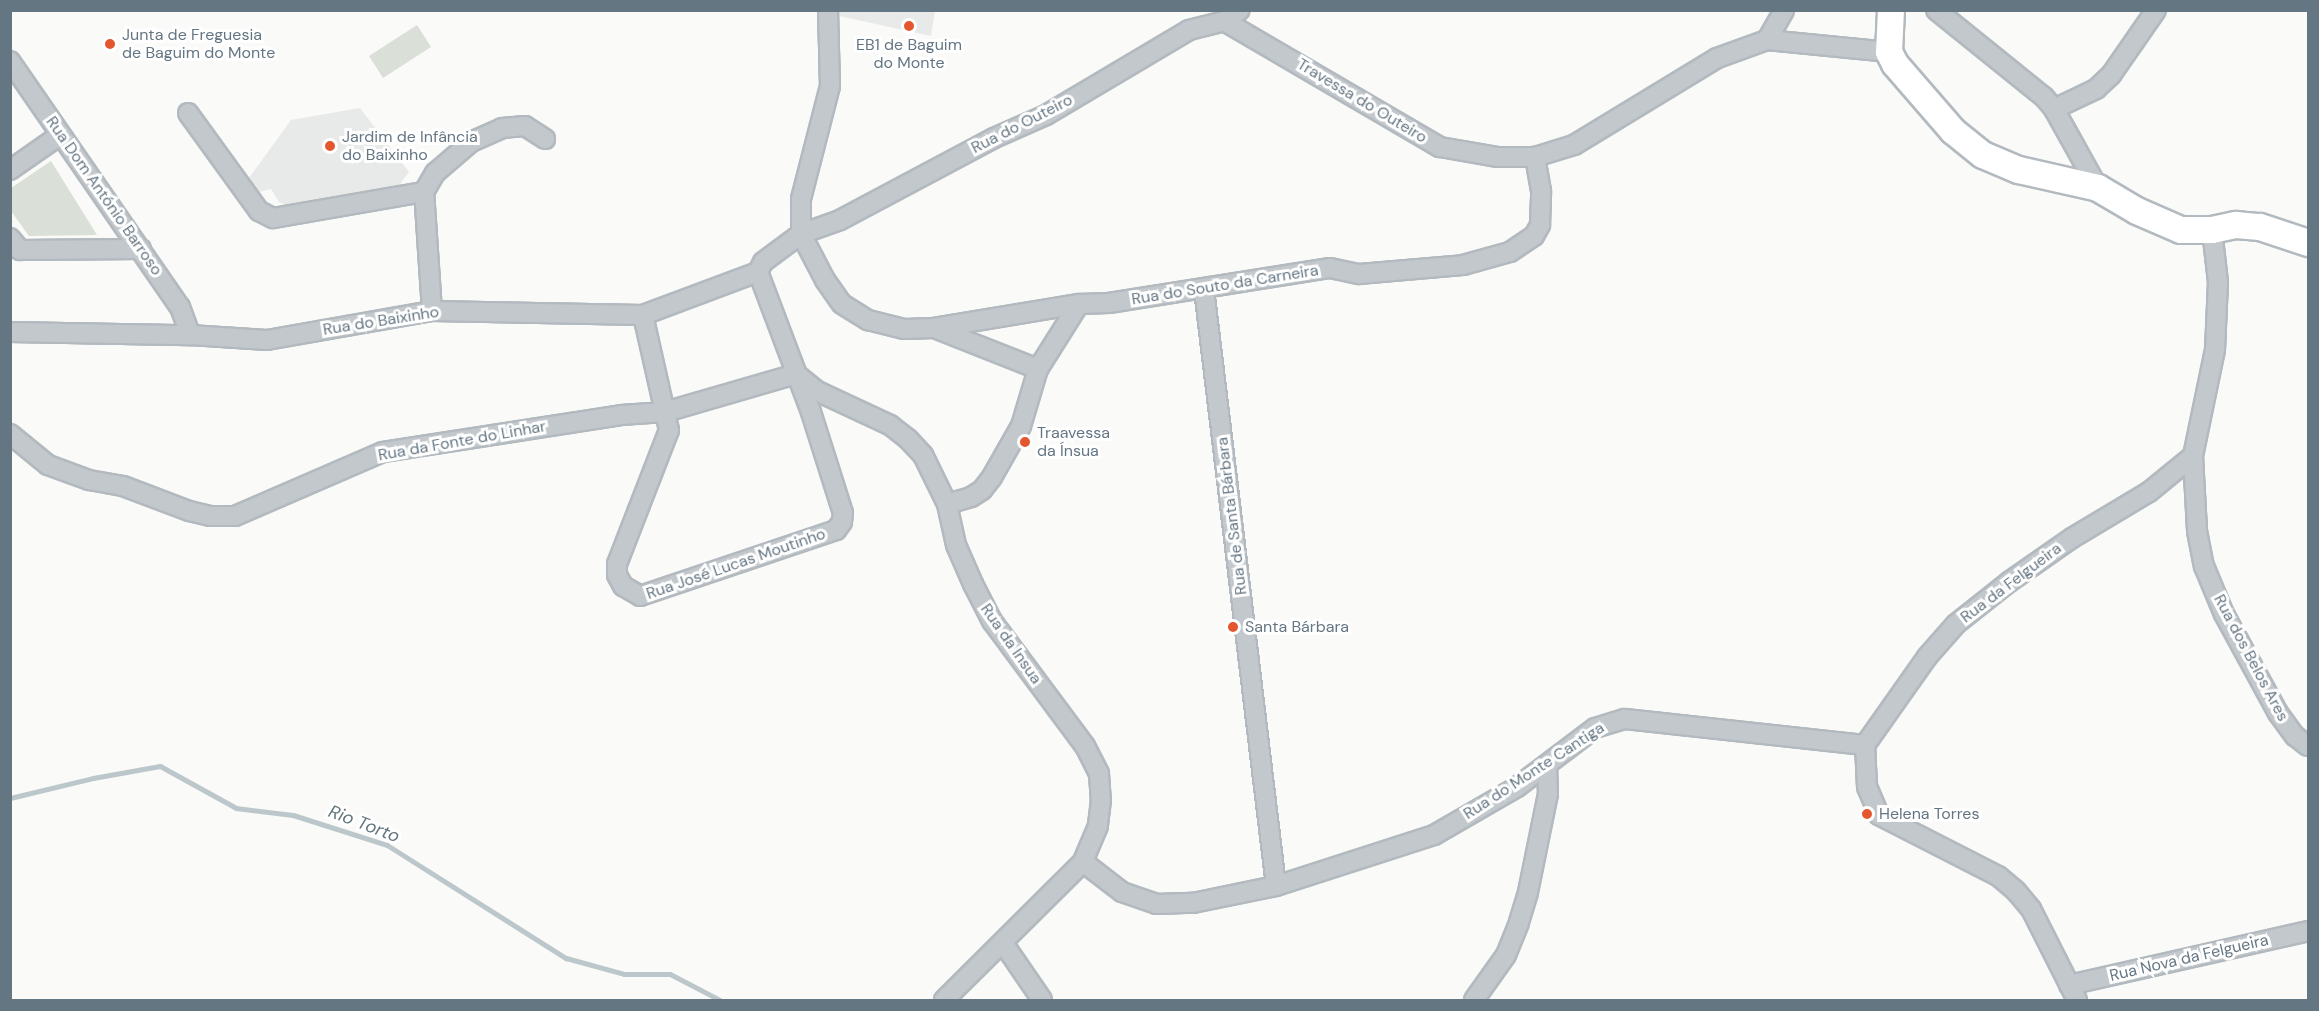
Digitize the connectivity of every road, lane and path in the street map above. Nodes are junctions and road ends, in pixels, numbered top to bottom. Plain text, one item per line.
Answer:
1 (828, 10) edge
2 (1240, 10) edge
3 (1784, 10) edge
4 (1891, 10) edge
5 (1936, 10) edge
6 (2156, 10) edge
7 (1224, 21) junction
8 (1767, 40) junction
9 (1889, 52) junction
10 (10, 61) edge
11 (2054, 109) junction
12 (188, 113) dead end
13 (60, 135) junction
14 (545, 139) dead end
15 (1535, 157) junction
16 (10, 170) edge
17 (2098, 188) junction
18 (424, 192) junction
19 (2212, 230) junction
20 (801, 234) junction
21 (10, 238) edge
22 (2308, 243) edge
23 (141, 249) junction
24 (758, 272) junction
25 (1204, 289) junction
26 (1079, 304) junction
27 (432, 311) junction
28 (643, 315) junction
29 (934, 328) junction
30 (10, 332) edge
31 (190, 335) junction
32 (1038, 369) junction
33 (796, 374) junction
34 (665, 412) junction
35 (10, 434) edge
36 (2193, 456) junction
37 (947, 504) junction
38 (1864, 745) junction
39 (2308, 746) edge
40 (1547, 766) junction
41 (1083, 862) junction
42 (1276, 886) junction
43 (2308, 931) edge
44 (1003, 943) junction
45 (2073, 993) edge
46 (944, 1000) edge
47 (1042, 1000) edge
48 (1474, 1000) edge

1 - 20 street
2 - 7 street, Rua do Outeiro
3 - 8 street
4 - 9 street
5 - 11 street
6 - 11 street
7 - 15 street, Travessa do Outeiro
7 - 20 street, Rua do Outeiro
8 - 9 street
8 - 15 street, Travessa do Outeiro
9 - 17 street
10 - 13 street, Rua Dom António Barroso
11 - 17 street
12 - 18 street
13 - 16 street
13 - 23 street, Rua Dom António Barroso
14 - 18 street
15 - 25 street, Rua do Souto da Carneira
17 - 19 street
18 - 27 street
19 - 22 street
19 - 36 street
20 - 24 street, Rua do Baixinho
20 - 29 street, Rua do Souto da Carneira
21 - 23 street
23 - 31 street, Rua Dom António Barroso
24 - 28 street, Rua do Baixinho
24 - 33 street
25 - 26 street, Rua do Souto da Carneira
25 - 42 street, Rua de Santa Bárbara
26 - 29 street, Rua do Souto da Carneira
26 - 32 street
27 - 28 street, Rua do Baixinho
27 - 31 street, Rua do Baixinho
28 - 34 street
29 - 32 street
30 - 31 street, Rua do Baixinho
32 - 37 street
33 - 34 street, Rua da Fonte do Linhar
33 - 34 street, Rua José Lucas Moutinho
33 - 37 street, Rua da Insua
34 - 35 street, Rua da Fonte do Linhar
36 - 38 street, Rua da Felgueira
36 - 39 street, Rua dos Belos Ares
37 - 41 street, Rua da Insua
38 - 40 street, Rua do Monte Cantiga
38 - 45 street
40 - 42 street, Rua do Monte Cantiga
40 - 48 street
41 - 42 street, Rua do Monte Cantiga
41 - 44 street, Rua da Insua
43 - 45 street, Rua Nova da Felgueira
44 - 46 street, Rua da Insua
44 - 47 street

